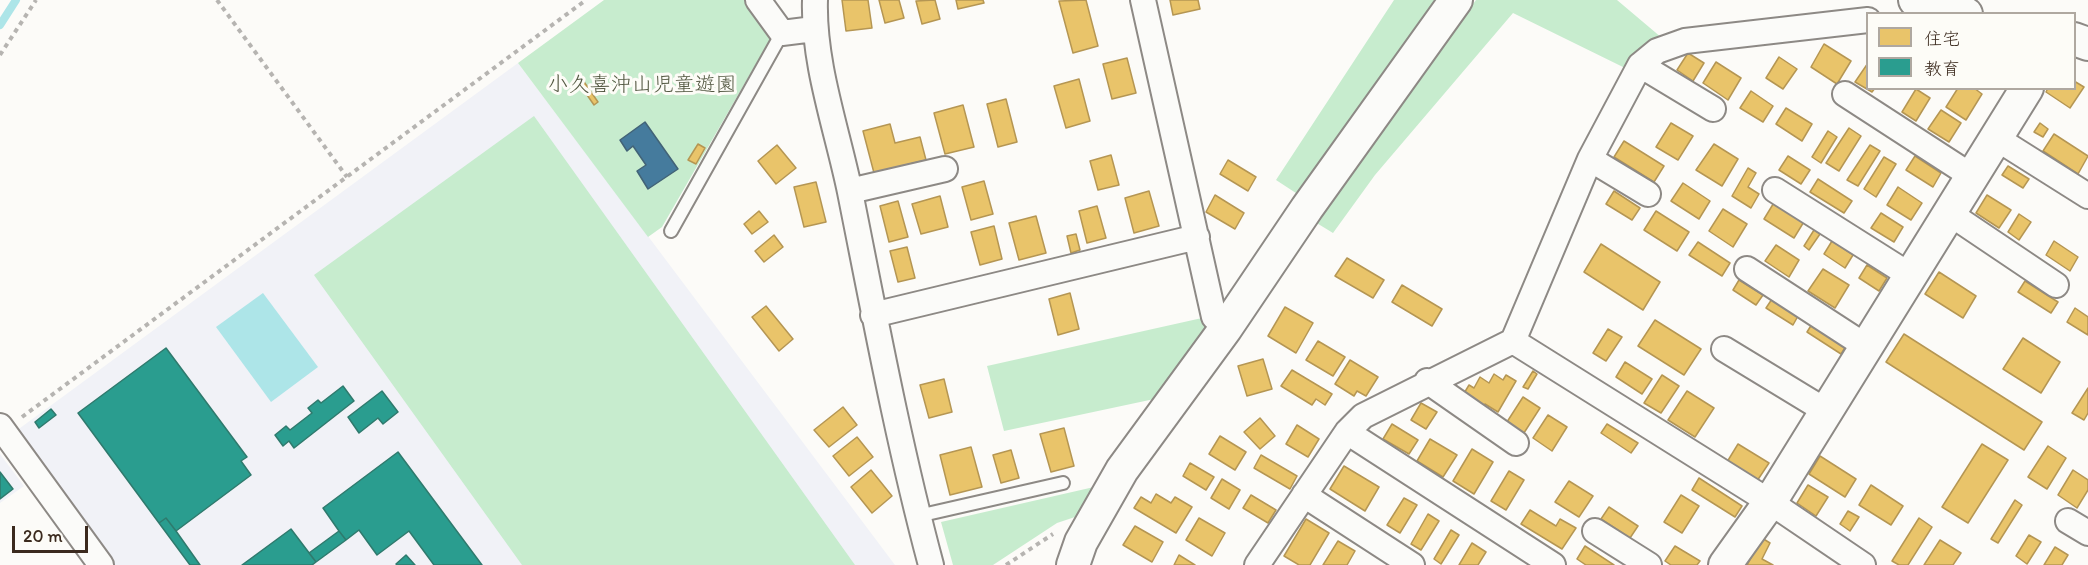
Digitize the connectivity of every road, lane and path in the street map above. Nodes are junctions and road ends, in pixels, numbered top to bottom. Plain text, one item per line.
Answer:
1 (36, 0) edge
2 (217, 0) edge
3 (586, 0) edge
4 (758, 0) edge
5 (815, 0) edge
6 (1143, 0) edge
7 (1456, 0) edge
8 (1916, 0) edge
9 (1946, 12) edge
10 (1866, 20) edge
11 (814, 29) junction
12 (782, 33) junction
13 (0, 55) edge
14 (1640, 66) junction
15 (2026, 90) edge
16 (1845, 94) dead end
17 (1713, 109) dead end
18 (1996, 138) junction
19 (1590, 159) junction
20 (945, 169) dead end
21 (347, 177) junction
22 (1972, 177) junction
23 (1775, 189) dead end
24 (850, 191) junction
25 (1648, 194) dead end
26 (2088, 196) edge
27 (1950, 213) junction
28 (670, 231) dead end
29 (1197, 237) junction
30 (1747, 269) dead end
31 (1911, 276) junction
32 (2056, 285) dead end
33 (873, 315) junction
34 (1226, 328) junction
35 (1513, 341) junction
36 (1867, 346) junction
37 (1724, 348) dead end
38 (1427, 381) junction
39 (1826, 411) junction
40 (2, 428) edge
41 (1347, 432) junction
42 (1516, 443) dead end
43 (1063, 483) dead end
44 (1304, 495) junction
45 (1770, 502) junction
46 (918, 516) junction
47 (1092, 523) junction
48 (1594, 531) dead end
49 (101, 565) edge
50 (932, 565) edge
51 (1006, 565) edge
52 (1073, 565) edge
53 (1257, 565) edge
54 (1412, 565) edge
55 (1553, 565) edge
56 (1649, 565) edge
57 (1725, 565) edge
58 (1863, 565) edge

1 - 13 path
2 - 21 path
3 - 21 path
4 - 12 street
5 - 11 street
6 - 29 street
7 - 34 street
8 - 9 street
10 - 14 street
11 - 12 street
11 - 24 street
12 - 28 lane
14 - 17 street
14 - 19 street
15 - 18 street
16 - 22 street
18 - 22 street
18 - 26 street
19 - 25 street
19 - 35 street
20 - 24 street
21 - 40 path
22 - 27 street
23 - 31 street
24 - 33 street
27 - 31 street
27 - 32 street
29 - 33 street
29 - 34 street
30 - 36 street
31 - 36 street
33 - 46 street
34 - 47 street
35 - 38 street
35 - 45 street
36 - 39 street
37 - 39 street
38 - 41 street
38 - 42 street
39 - 45 street
40 - 49 street
41 - 44 street
41 - 55 street
43 - 46 lane
44 - 53 street
44 - 54 street
45 - 57 street
45 - 58 street
46 - 50 street
47 - 51 path
47 - 52 street
48 - 56 street

